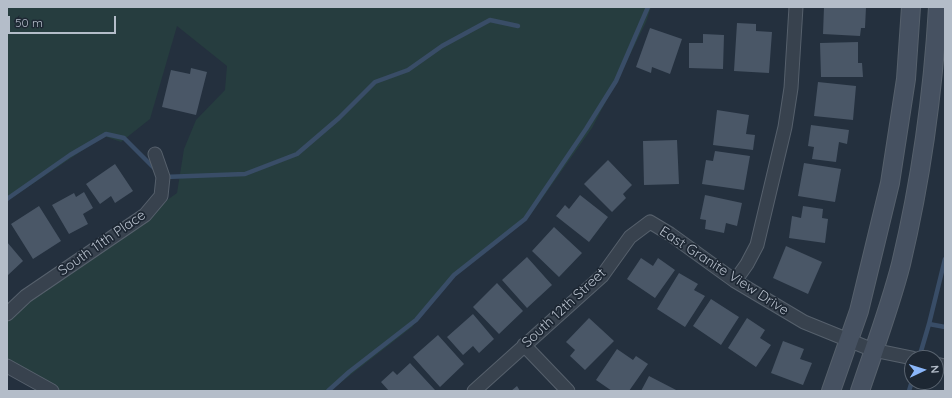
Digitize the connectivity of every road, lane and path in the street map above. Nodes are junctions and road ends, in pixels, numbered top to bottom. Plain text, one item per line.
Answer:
1 (796, 7) edge
2 (911, 7) edge
3 (938, 7) edge
4 (906, 79) junction
5 (931, 84) junction
6 (155, 154) dead end
7 (650, 222) joint
8 (735, 281) junction
9 (7, 314) edge
10 (849, 340) junction
11 (524, 345) junction
12 (873, 350) junction
13 (904, 357) edge
14 (7, 366) edge
15 (52, 391) edge
16 (474, 391) edge
17 (568, 391) edge
18 (831, 391) edge
19 (860, 391) edge

1 - 8 street
2 - 4 street
3 - 5 street
4 - 5 street
4 - 10 street
5 - 12 street
6 - 9 street, South 11th Place
7 - 8 street, East Granite View Drive
7 - 11 street, South 12th Street
8 - 10 street, East Granite View Drive
10 - 12 street, East Granite View Drive
10 - 18 street
11 - 16 street, South 12th Street
11 - 17 street
12 - 13 street, East Granite View Drive
12 - 19 street
14 - 15 street

